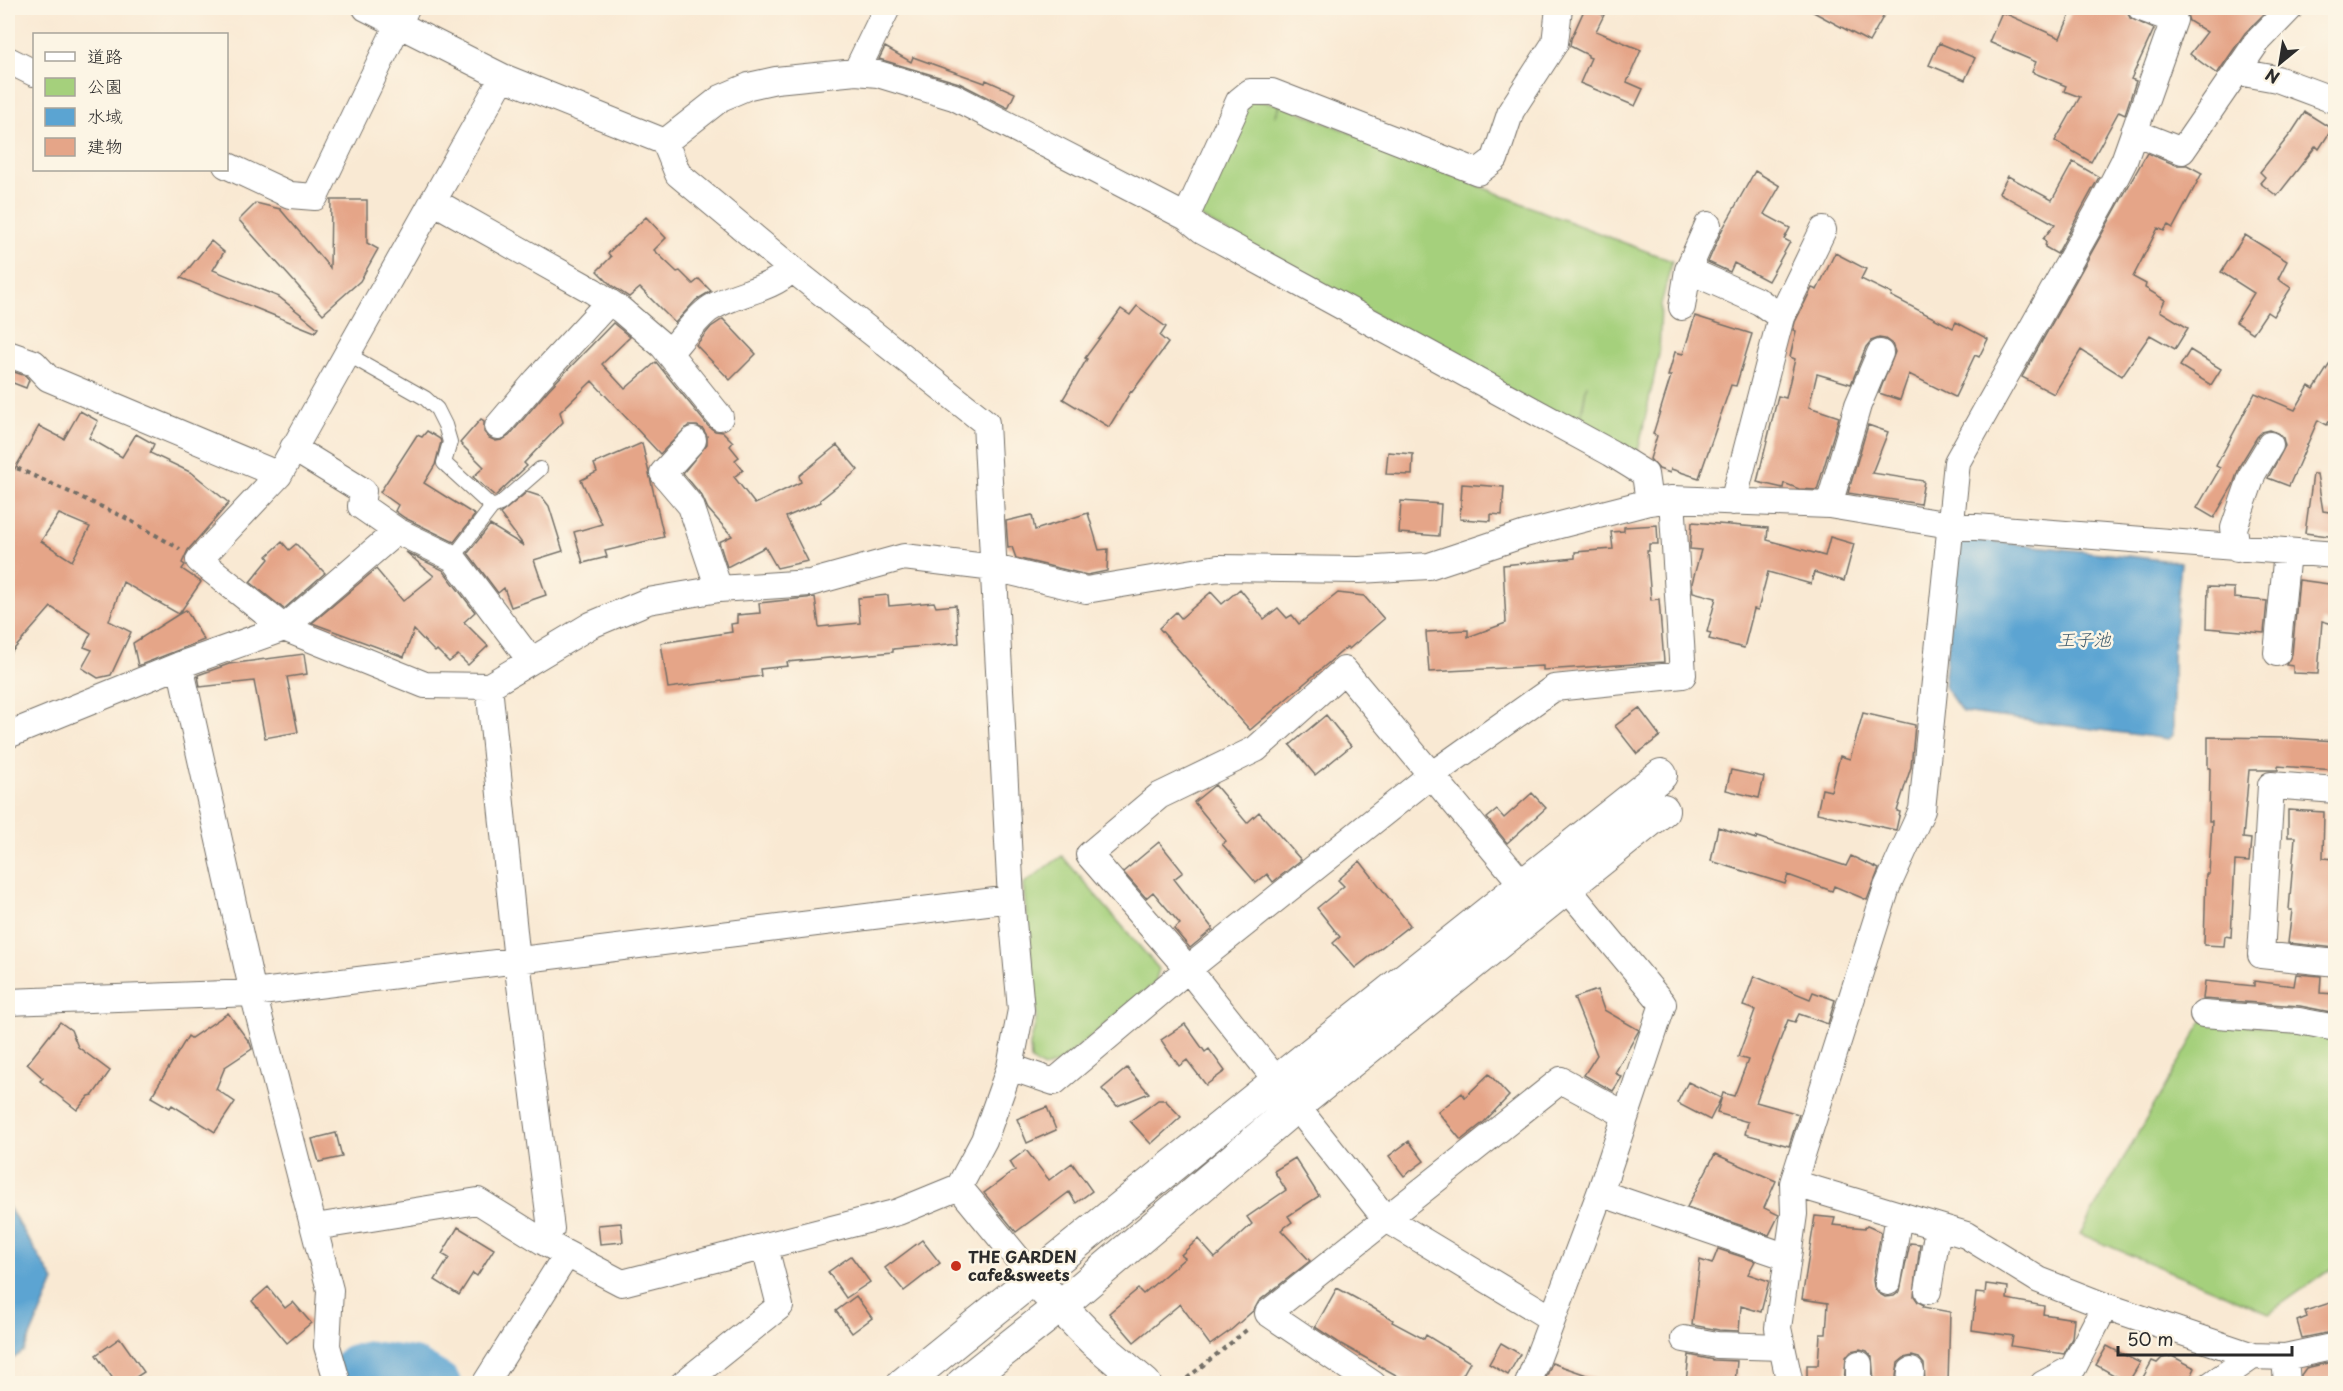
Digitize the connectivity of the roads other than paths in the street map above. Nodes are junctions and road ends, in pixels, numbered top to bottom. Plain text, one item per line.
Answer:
1 (366, 8) edge
2 (887, 8) edge
3 (1559, 8) edge
4 (2141, 8) edge
5 (2290, 8) edge
6 (402, 15) edge
7 (8, 60) edge
8 (33, 72) edge
9 (856, 72) junction
10 (2238, 72) junction
11 (503, 77) junction
12 (2336, 101) edge
13 (2134, 132) junction
14 (665, 142) junction
15 (228, 166) edge
16 (433, 201) junction
17 (1186, 217) junction
18 (1708, 225) dead end
19 (1823, 230) dead end
20 (792, 269) junction
21 (1688, 270) junction
22 (609, 302) junction
23 (1682, 307) dead end
24 (1781, 317) junction
25 (669, 353) junction
26 (1880, 353) dead end
27 (8, 354) edge
28 (347, 354) junction
29 (720, 417) dead end
30 (498, 426) dead end
31 (693, 440) dead end
32 (2270, 445) dead end
33 (293, 448) junction
34 (540, 468) dead end
35 (279, 475) junction
36 (1660, 501) junction
37 (1733, 502) junction
38 (1829, 505) junction
39 (492, 507) junction
40 (1950, 525) junction
41 (398, 531) junction
42 (2237, 549) junction
43 (2287, 552) junction
44 (2336, 555) edge
45 (453, 558) junction
46 (994, 568) junction
47 (719, 589) junction
48 (284, 628) junction
49 (2277, 654) dead end
50 (531, 661) junction
51 (180, 665) junction
52 (489, 686) junction
53 (8, 735) edge
54 (1661, 775) dead end
55 (1430, 776) junction
56 (2336, 790) edge
57 (1663, 810) dead end
58 (1523, 885) junction
59 (1567, 888) junction
60 (1011, 899) junction
61 (517, 961) junction
62 (2336, 963) edge
63 (1188, 969) junction
64 (253, 993) junction
65 (8, 1002) edge
66 (2203, 1014) dead end
67 (2336, 1028) edge
68 (1010, 1067) junction
69 (1277, 1081) junction
70 (1296, 1106) junction
71 (1626, 1115) junction
72 (1793, 1183) junction
73 (959, 1187) junction
74 (1600, 1193) junction
75 (1899, 1215) junction
76 (1385, 1218) junction
77 (315, 1227) junction
78 (1938, 1227) junction
79 (542, 1241) junction
80 (765, 1246) junction
81 (567, 1254) junction
82 (1788, 1257) junction
83 (1033, 1277) junction
84 (1888, 1282) dead end
85 (1928, 1291) dead end
86 (2105, 1306) junction
87 (1059, 1307) junction
88 (1551, 1318) junction
89 (1684, 1339) dead end
90 (2336, 1346) edge
91 (1782, 1347) junction
92 (2253, 1356) junction
93 (2285, 1357) junction
94 (339, 1383) edge
95 (485, 1383) edge
96 (683, 1383) edge
97 (903, 1383) edge
98 (962, 1383) edge
99 (1145, 1383) edge
100 (1373, 1383) edge
101 (1528, 1383) edge
102 (1790, 1383) edge
103 (2043, 1383) edge
104 (2212, 1383) edge
105 (2287, 1383) edge

1 - 6 street
2 - 9 street
3 - 17 street
4 - 13 street
5 - 10 street
6 - 11 street
6 - 15 street
7 - 8 street
9 - 14 street
9 - 17 street
10 - 12 street
10 - 13 street
11 - 14 street
11 - 16 street
13 - 40 street
14 - 20 street
16 - 22 street
16 - 28 street
17 - 36 street
18 - 21 street
19 - 24 street
20 - 25 street
20 - 46 street
21 - 23 street
21 - 24 street
22 - 25 street
22 - 30 street
24 - 37 street
25 - 29 street
26 - 38 street
27 - 35 street
28 - 33 street
28 - 39 lane
31 - 47 street
32 - 42 street
33 - 35 street
33 - 41 street
34 - 39 lane
35 - 48 street
36 - 37 street
36 - 46 street
36 - 55 street
37 - 38 street
38 - 40 street
39 - 45 lane
40 - 42 street
40 - 72 street
41 - 45 street
41 - 48 street
42 - 43 street
43 - 44 street
43 - 49 street
45 - 50 street
46 - 47 street
46 - 60 street
47 - 50 street
48 - 51 street
48 - 52 street
50 - 52 street
51 - 53 street
51 - 64 street
52 - 61 street
54 - 58 street
55 - 58 street
55 - 63 street
55 - 63 street
56 - 62 street
57 - 59 street
58 - 69 street
59 - 70 street
59 - 71 street
60 - 61 street
60 - 68 street
61 - 64 street
61 - 79 street
63 - 68 street
63 - 69 street
64 - 65 street
64 - 77 street
66 - 67 street
68 - 73 street
69 - 83 street
70 - 76 street
70 - 87 street
71 - 74 street
71 - 76 street
72 - 75 street
72 - 82 street
73 - 80 street
73 - 83 street
74 - 82 street
74 - 88 street
75 - 78 street
75 - 84 street
76 - 88 street
76 - 100 street
77 - 79 street
77 - 94 street
78 - 85 street
78 - 86 street
79 - 81 street
80 - 81 street
80 - 96 street
81 - 95 street
82 - 91 street
83 - 87 street
83 - 97 street
86 - 92 street
86 - 103 street
87 - 98 street
87 - 99 street
88 - 101 street
89 - 91 street
90 - 93 street
91 - 102 street
92 - 93 street
92 - 104 street
93 - 105 street

